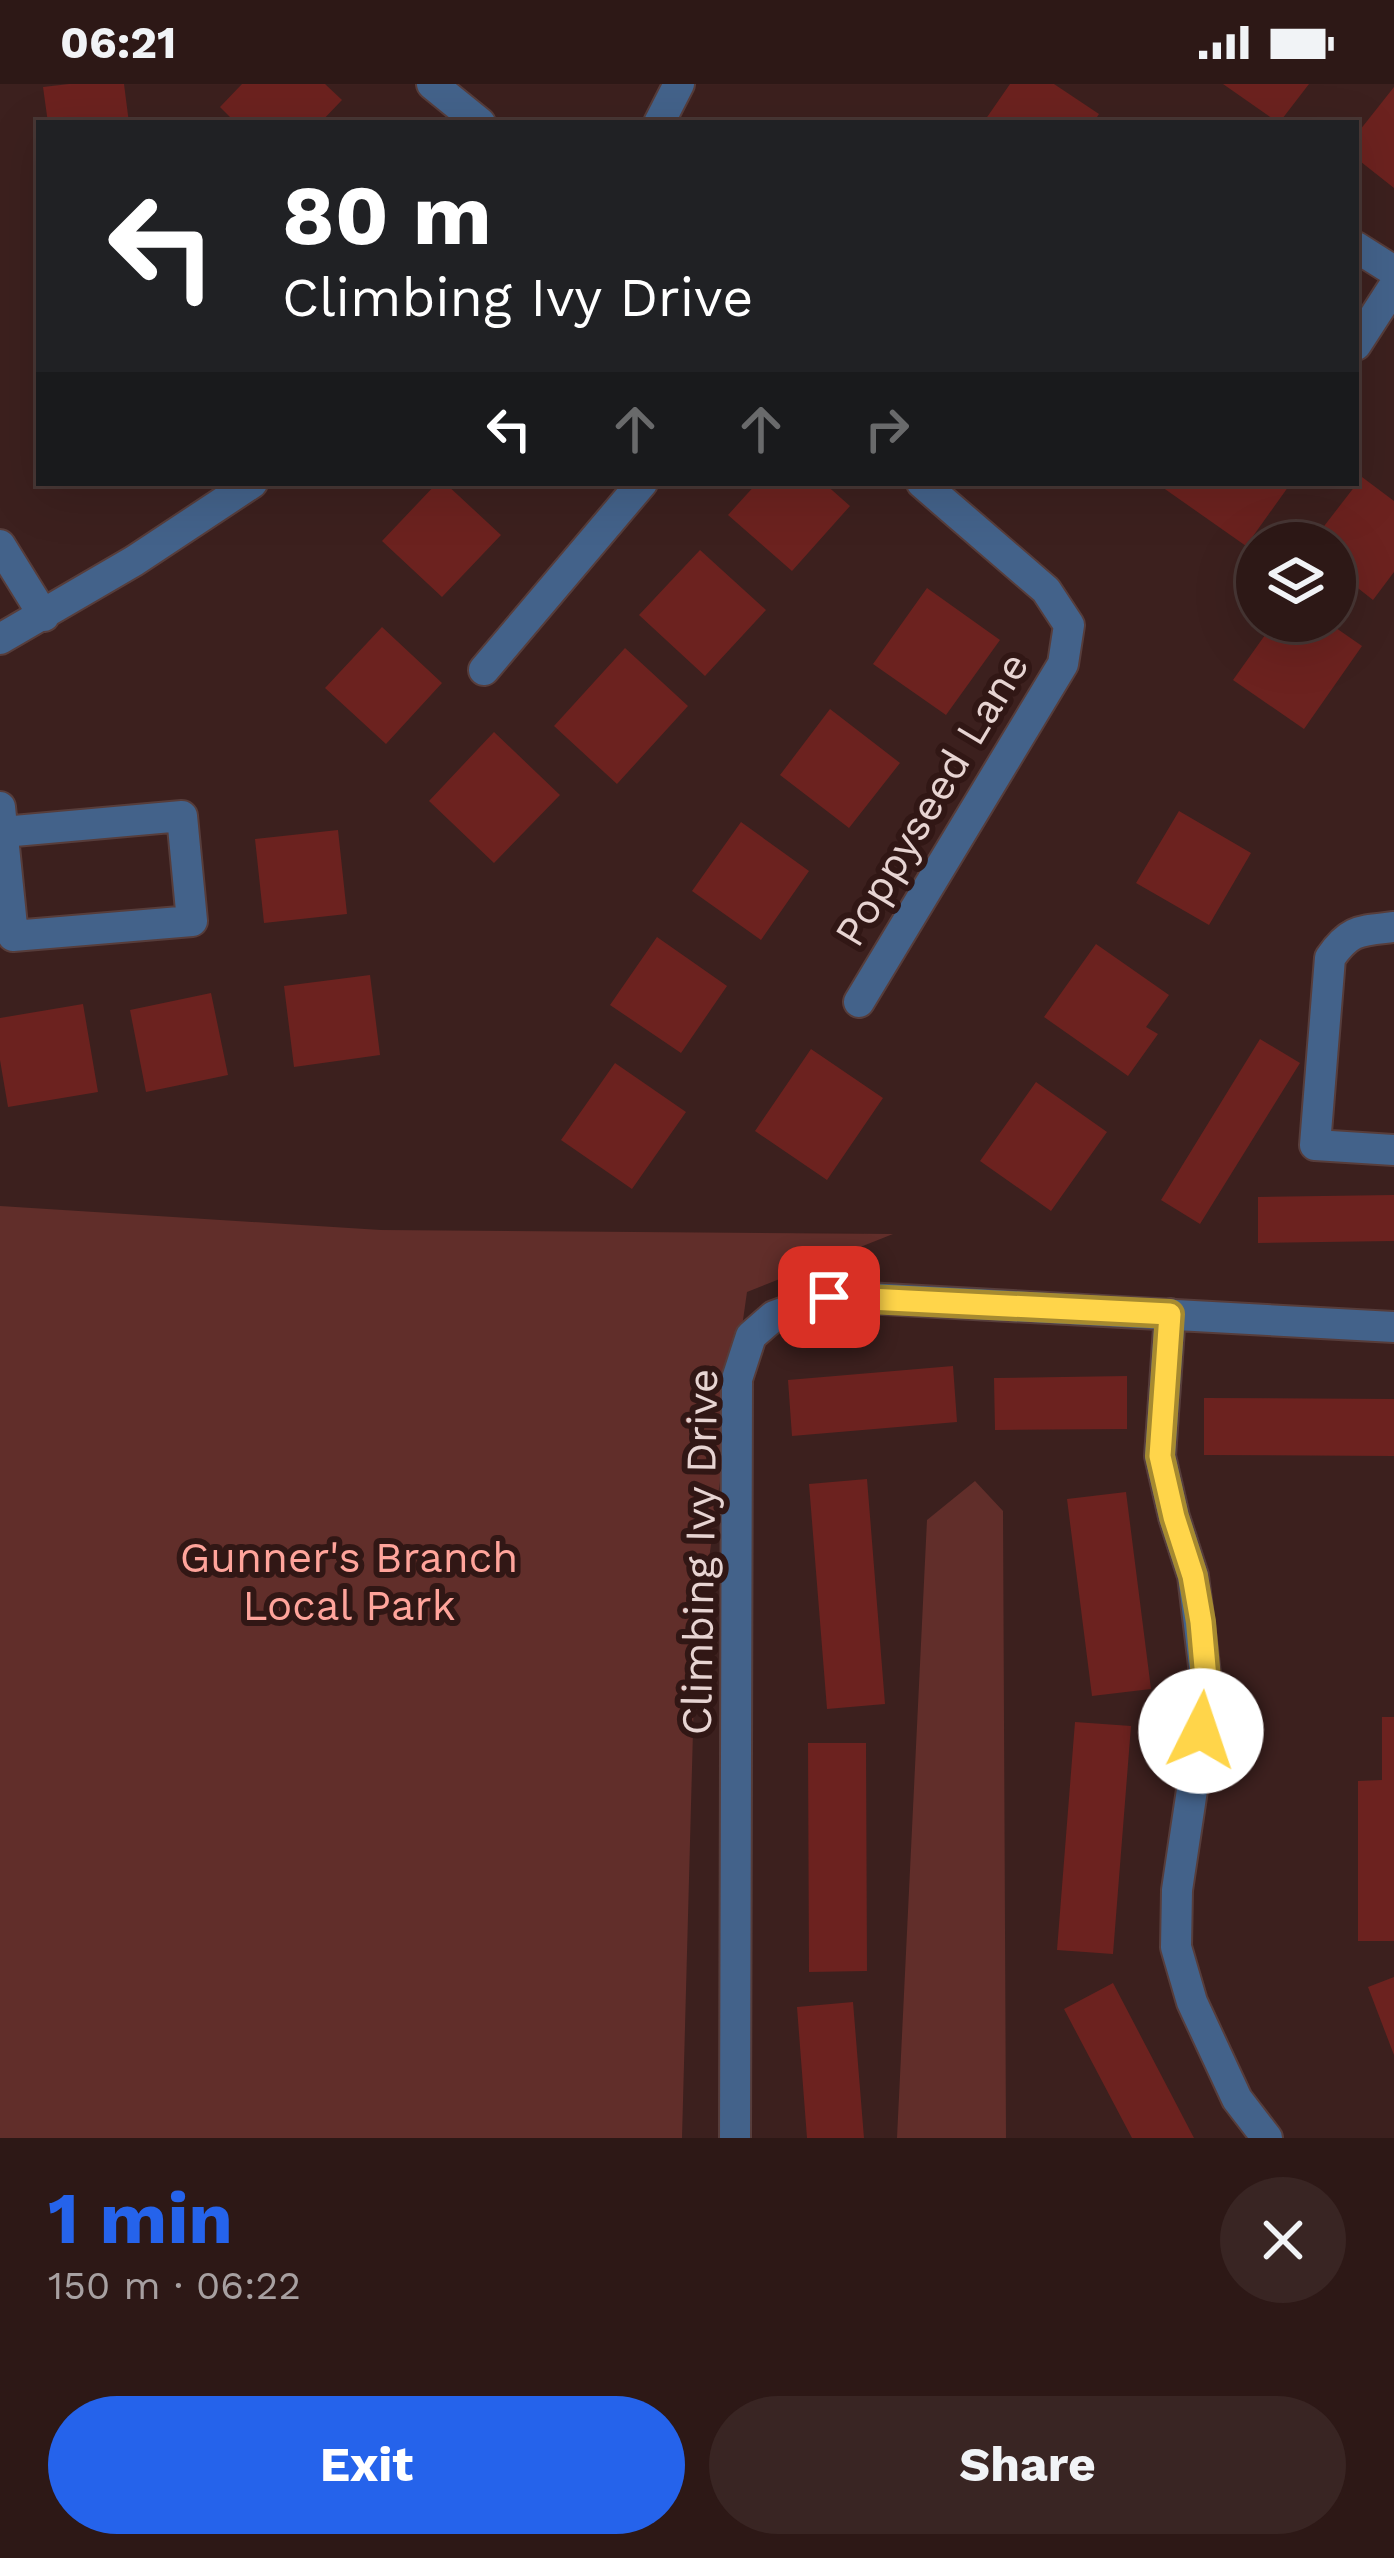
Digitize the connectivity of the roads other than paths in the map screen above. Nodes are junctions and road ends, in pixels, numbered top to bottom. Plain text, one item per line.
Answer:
1 (432, 84) edge
2 (679, 84) edge
3 (476, 120) edge
4 (661, 120) edge
5 (1359, 249) edge
6 (1394, 271) edge
7 (1394, 286) edge
8 (1359, 340) edge
9 (247, 486) edge
10 (639, 486) edge
11 (953, 493) edge
12 (0, 545) edge
13 (44, 616) junction
14 (0, 639) edge
15 (484, 670) dead end
16 (1, 819) edge
17 (1394, 927) edge
18 (859, 1002) dead end
19 (1394, 1150) edge
20 (1170, 1314) junction
21 (1394, 1328) edge
22 (735, 2138) edge
23 (1267, 2138) edge

1 - 3 street
2 - 4 street
5 - 6 street
7 - 8 street
9 - 13 street
10 - 15 street
11 - 18 street, Poppyseed Lane
12 - 13 street
13 - 14 street
16 - 16 street
17 - 19 street
20 - 21 street, Climbing Ivy Drive
20 - 22 street, Climbing Ivy Drive
20 - 23 street

